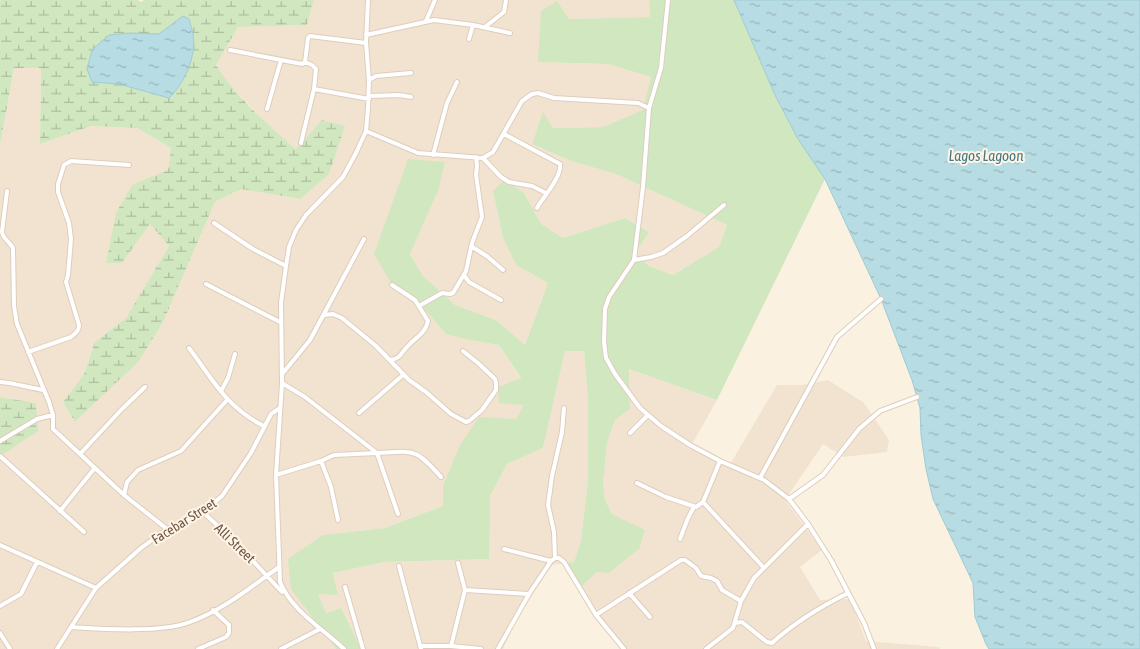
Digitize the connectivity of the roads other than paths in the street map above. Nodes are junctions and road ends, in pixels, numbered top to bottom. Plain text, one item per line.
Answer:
1 (368, 0) edge
2 (435, 0) edge
3 (506, 0) edge
4 (668, 0) edge
5 (426, 21) junction
6 (473, 25) junction
7 (484, 27) junction
8 (510, 33) dead end
9 (366, 35) junction
10 (469, 40) dead end
11 (366, 42) junction
12 (230, 50) dead end
13 (281, 60) junction
14 (305, 62) junction
15 (411, 73) dead end
16 (369, 80) junction
17 (457, 82) dead end
18 (314, 88) junction
19 (411, 97) dead end
20 (369, 98) junction
21 (649, 108) junction
22 (267, 109) dead end
23 (366, 131) junction
24 (504, 134) junction
25 (301, 143) dead end
26 (433, 154) junction
27 (476, 157) junction
28 (483, 158) junction
29 (129, 165) dead end
30 (7, 191) dead end
31 (546, 192) junction
32 (724, 205) dead end
33 (537, 208) dead end
34 (214, 223) dead end
35 (364, 240) dead end
36 (471, 246) junction
37 (634, 260) junction
38 (286, 266) junction
39 (503, 270) dead end
40 (464, 275) junction
41 (206, 284) dead end
42 (392, 285) dead end
43 (881, 299) dead end
44 (501, 300) dead end
45 (419, 306) junction
46 (324, 315) junction
47 (280, 322) junction
48 (190, 348) dead end
49 (463, 351) dead end
50 (28, 352) junction
51 (236, 354) dead end
52 (390, 360) junction
53 (283, 373) junction
54 (403, 375) junction
55 (0, 382) edge
56 (282, 383) junction
57 (146, 387) dead end
58 (44, 390) junction
59 (221, 391) junction
60 (917, 397) dead end
61 (227, 400) junction
62 (280, 408) junction
63 (564, 408) dead end
64 (359, 413) dead end
65 (53, 415) junction
66 (648, 415) junction
67 (264, 426) junction
68 (630, 433) dead end
69 (0, 441) edge
70 (377, 453) junction
71 (80, 454) junction
72 (0, 456) edge
73 (321, 461) junction
74 (720, 461) junction
75 (94, 469) junction
76 (276, 475) junction
77 (441, 477) dead end
78 (760, 478) junction
79 (637, 483) dead end
80 (124, 495) junction
81 (789, 499) junction
82 (703, 502) junction
83 (694, 508) junction
84 (60, 511) junction
85 (203, 512) junction
86 (398, 514) dead end
87 (338, 520) dead end
88 (808, 524) junction
89 (167, 529) junction
90 (84, 532) dead end
91 (680, 538) dead end
92 (0, 544) edge
93 (504, 549) dead end
94 (553, 560) junction
95 (37, 562) junction
96 (458, 563) dead end
97 (399, 566) dead end
98 (279, 567) junction
99 (764, 568) junction
100 (268, 575) junction
101 (345, 587) dead end
102 (96, 588) junction
103 (465, 590) junction
104 (629, 593) junction
105 (848, 593) junction
106 (529, 594) junction
107 (286, 595) junction
108 (741, 601) junction
109 (0, 606) edge
110 (213, 610) junction
111 (596, 615) junction
112 (650, 617) dead end
113 (735, 623) junction
114 (71, 626) junction
115 (320, 629) junction
116 (0, 633) edge
117 (452, 646) junction
118 (420, 648) edge
119 (10, 649) edge
120 (57, 649) edge
121 (198, 649) edge
122 (281, 649) edge
123 (344, 649) edge
124 (363, 649) edge
125 (481, 649) edge
126 (498, 649) edge
127 (624, 649) edge
128 (706, 649) edge
129 (874, 649) edge

1 - 9 street
2 - 5 street
3 - 7 street
4 - 21 street
5 - 6 street
5 - 9 street
6 - 7 street
6 - 10 street
7 - 8 street
9 - 11 street
11 - 14 street
11 - 16 street
12 - 13 street
13 - 14 street
13 - 22 street
14 - 18 street
15 - 16 street
16 - 20 street
17 - 26 street
18 - 20 street
18 - 25 street
19 - 20 street
20 - 23 street
21 - 24 street
21 - 37 street
23 - 26 street
23 - 38 street
24 - 28 street
24 - 31 street
26 - 27 street
27 - 28 street
27 - 36 street
28 - 31 street
29 - 50 street
30 - 50 street
31 - 33 street
32 - 37 street
34 - 38 street
35 - 46 street
36 - 39 street
36 - 40 street
37 - 66 street
38 - 47 street
40 - 44 street
40 - 45 street
41 - 47 street
42 - 45 street
43 - 78 street
45 - 52 street
46 - 52 street
46 - 53 street
47 - 53 street
48 - 59 street
49 - 54 street
50 - 58 street
51 - 59 street
52 - 54 street
53 - 56 street
54 - 64 street
55 - 58 street
56 - 62 street
56 - 70 street
57 - 71 street
58 - 65 street
59 - 61 street
60 - 81 street
61 - 67 street
61 - 80 street
62 - 67 street, Facebar Street
62 - 76 street
63 - 94 street
65 - 69 street
65 - 71 street
66 - 68 street
66 - 74 street
67 - 85 street, Facebar Street
70 - 73 street
70 - 77 street
70 - 86 street
71 - 75 street
72 - 84 street
73 - 76 street
73 - 87 street
74 - 78 street
74 - 82 street
75 - 80 street
75 - 84 street
76 - 98 street
78 - 81 street
79 - 83 street
80 - 89 street
81 - 88 street
82 - 83 street
82 - 99 street
83 - 91 street
84 - 90 street
85 - 89 street, Facebar Street
85 - 100 street, Alli Street
88 - 99 street
88 - 105 street
89 - 102 street, Facebar Street
92 - 95 street
93 - 94 street
94 - 106 street
94 - 111 street
95 - 102 street
95 - 109 street
96 - 103 street
97 - 118 street
98 - 100 street
98 - 107 street
99 - 108 street
100 - 107 street, Alli Street
100 - 110 street
101 - 124 street
102 - 114 street, Facebar Street
103 - 106 street
103 - 117 street
104 - 108 street
104 - 111 street
104 - 112 street
105 - 113 street
105 - 129 street
106 - 126 street
107 - 115 street, Alli Street
108 - 113 street
110 - 114 street
110 - 121 street
111 - 127 street
113 - 128 street
114 - 120 street, Facebar Street
115 - 122 street
115 - 123 street, Alli Street
116 - 119 street
117 - 118 street
117 - 125 street

